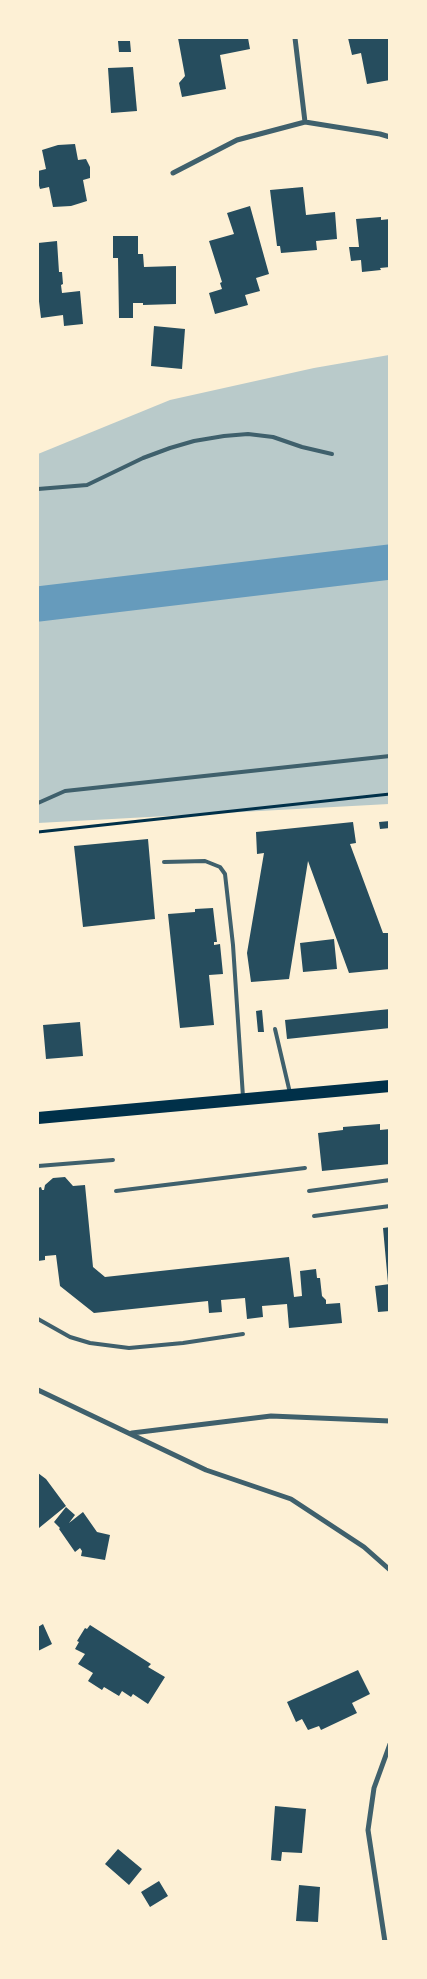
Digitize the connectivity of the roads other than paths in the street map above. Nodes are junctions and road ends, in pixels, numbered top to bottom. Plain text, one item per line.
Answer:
1 (295, 38) edge
2 (304, 122) junction
3 (390, 137) edge
4 (173, 173) dead end
5 (332, 454) dead end
6 (38, 489) edge
7 (390, 756) edge
8 (38, 803) edge
9 (164, 862) dead end
10 (275, 1029) dead end
11 (390, 1086) edge
12 (290, 1094) junction
13 (243, 1099) junction
14 (38, 1118) edge
15 (113, 1160) dead end
16 (38, 1166) edge
17 (305, 1168) dead end
18 (390, 1180) edge
19 (116, 1191) dead end
20 (309, 1191) dead end
21 (390, 1206) edge
22 (314, 1216) dead end
23 (38, 1319) edge
24 (244, 1334) dead end
25 (38, 1390) edge
26 (390, 1421) edge
27 (131, 1433) junction
28 (390, 1570) edge
29 (390, 1744) edge
30 (385, 1942) edge

1 - 2 street
2 - 3 street
2 - 4 street
5 - 6 lane
7 - 8 lane
9 - 13 lane
10 - 12 lane
11 - 12 main road
12 - 13 main road
13 - 14 main road
15 - 16 lane
17 - 19 lane
18 - 20 lane
21 - 22 lane
23 - 24 lane
25 - 27 street
26 - 27 street
27 - 28 street
29 - 30 street

